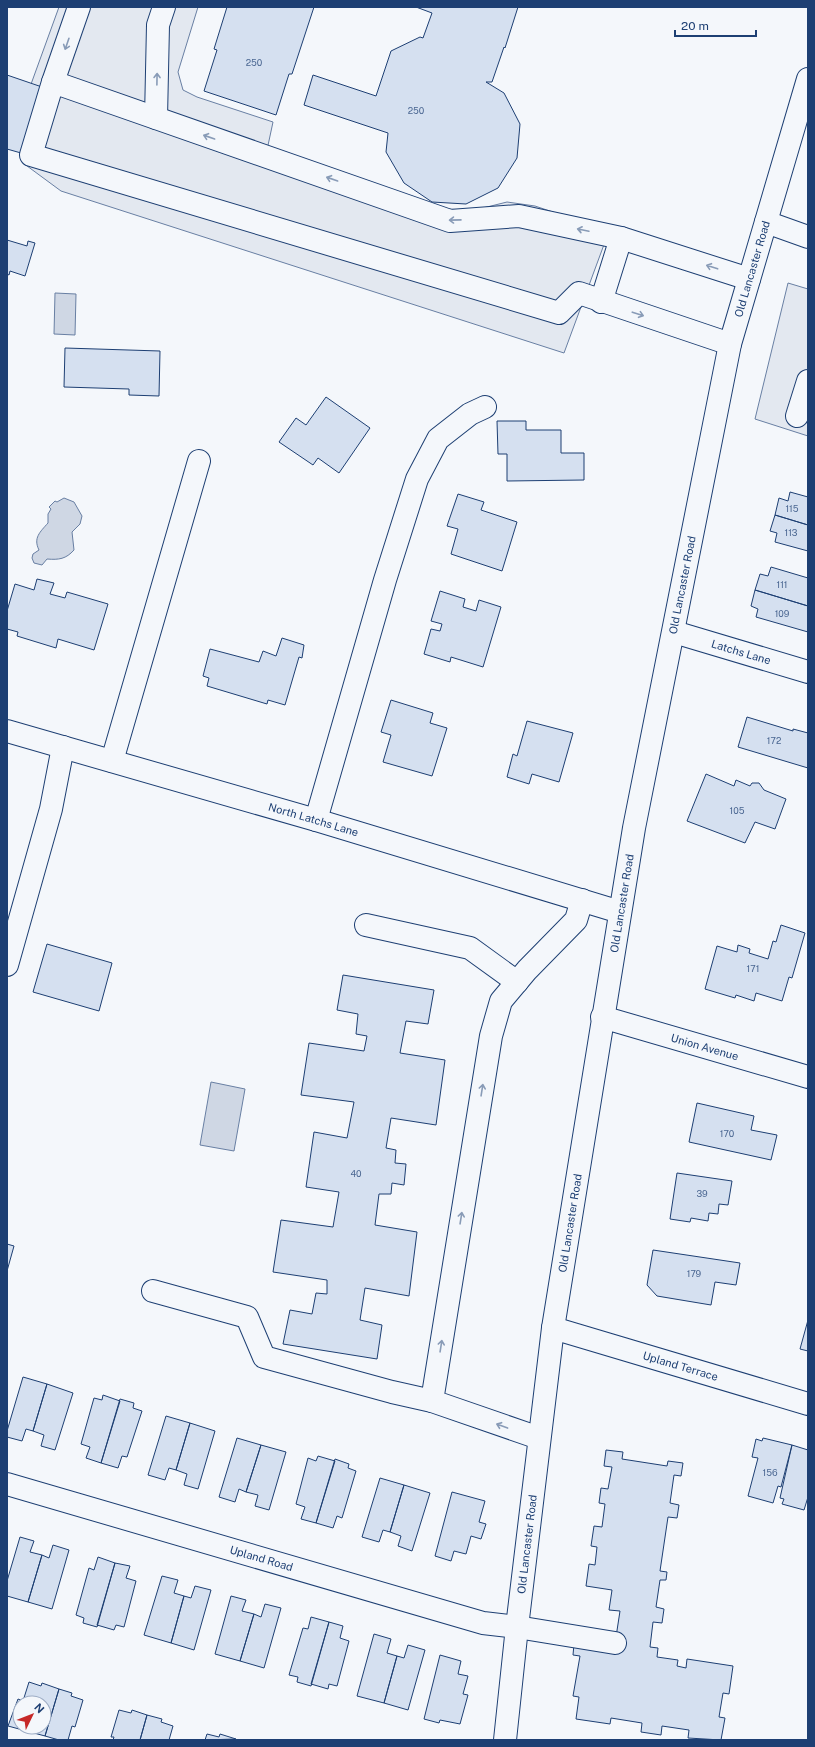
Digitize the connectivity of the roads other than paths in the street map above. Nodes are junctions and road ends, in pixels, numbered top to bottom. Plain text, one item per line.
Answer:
1 (79, 7) edge
2 (164, 7) edge
3 (53, 82) junction
4 (807, 87) edge
5 (156, 118) junction
6 (766, 222) junction
7 (808, 237) edge
8 (621, 238) junction
9 (749, 279) junction
10 (601, 302) junction
11 (730, 344) junction
12 (808, 381) edge
13 (485, 407) dead end
14 (797, 416) dead end
15 (199, 460) dead end
16 (674, 632) junction
17 (808, 672) edge
18 (7, 731) edge
19 (63, 747) junction
20 (112, 761) junction
21 (316, 820) junction
22 (582, 900) junction
23 (620, 912) junction
24 (366, 925) dead end
25 (7, 964) edge
26 (517, 982) junction
27 (602, 1017) junction
28 (808, 1077) edge
29 (153, 1291) dead end
30 (553, 1328) junction
31 (432, 1401) junction
32 (808, 1404) edge
33 (539, 1438) junction
34 (7, 1484) edge
35 (517, 1627) junction
36 (615, 1643) dead end
37 (505, 1740) edge

1 -> 3 street
5 -> 2 street
3 - 5 street
3 - 10 street
4 - 6 street, Old Lancaster Road
8 -> 5 street
6 - 7 street
6 - 9 street, Old Lancaster Road
9 -> 8 street
8 - 10 street
9 - 11 street, Old Lancaster Road
10 -> 11 street
11 - 16 street, Old Lancaster Road
12 - 14 street
13 - 21 street
15 - 20 street
16 - 17 street, Latchs Lane
16 - 23 street, Old Lancaster Road
18 - 19 street, North Latchs Lane
19 - 20 street, North Latchs Lane
19 - 25 street
20 - 21 street, North Latchs Lane
21 - 22 street, North Latchs Lane
22 - 23 street, North Latchs Lane
22 - 26 street
23 - 27 street, Old Lancaster Road
24 - 26 street
31 -> 26 street
27 - 28 street, Union Avenue
27 - 30 street, Old Lancaster Road
29 - 31 street
30 - 32 street, Upland Terrace
30 - 33 street, Old Lancaster Road
33 -> 31 street
33 - 35 street, Old Lancaster Road
34 - 35 street, Upland Road
35 - 36 street, Upland Road
35 - 37 street, Old Lancaster Road

